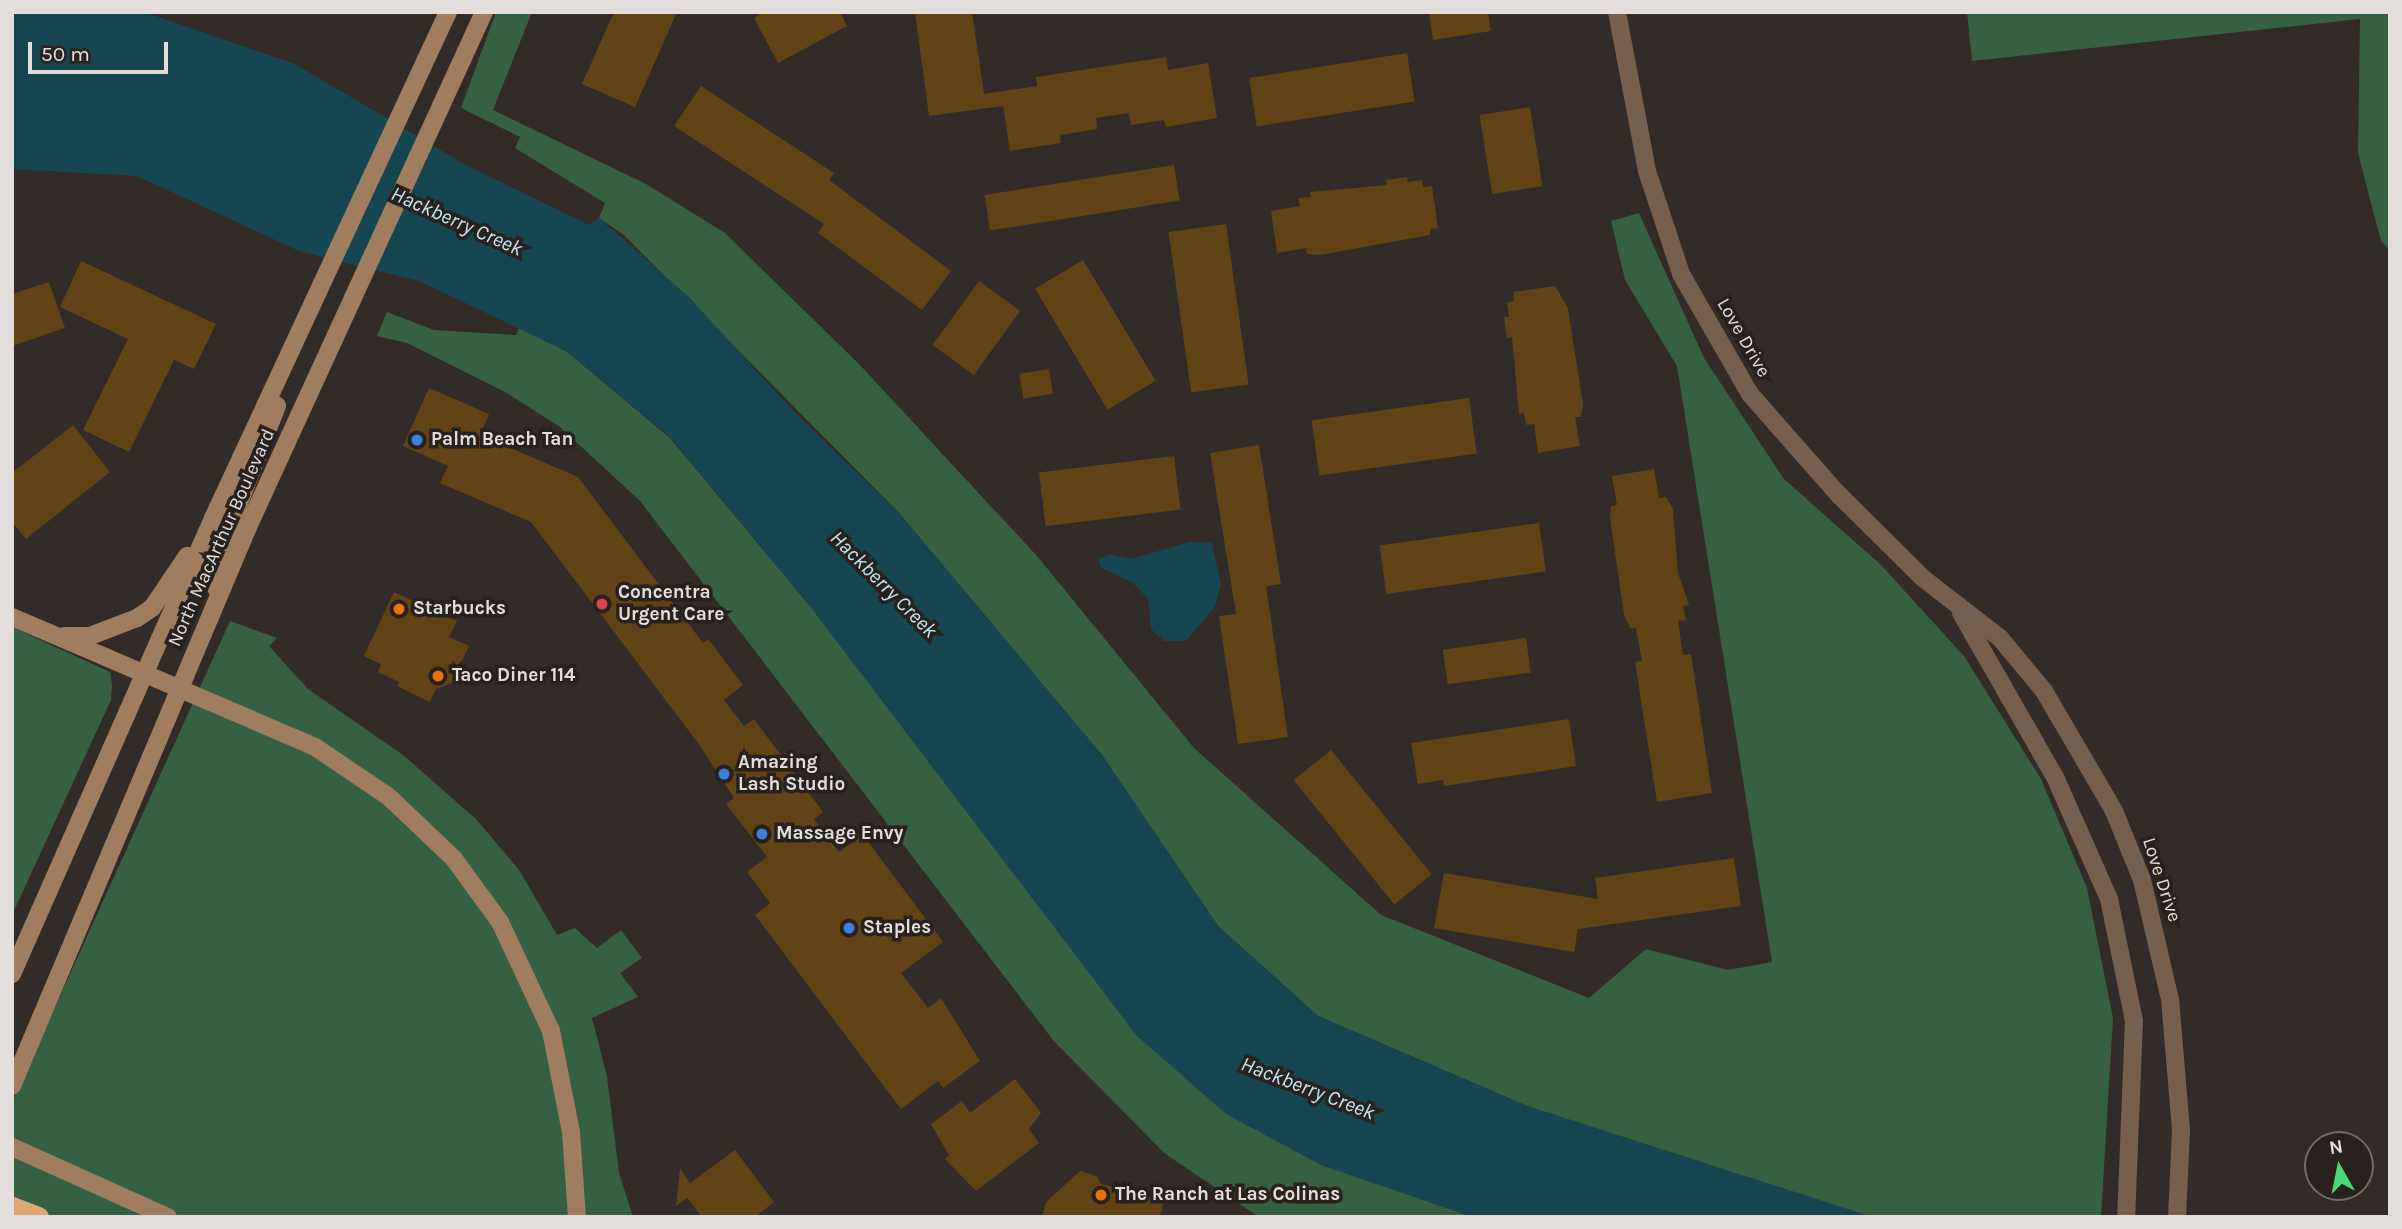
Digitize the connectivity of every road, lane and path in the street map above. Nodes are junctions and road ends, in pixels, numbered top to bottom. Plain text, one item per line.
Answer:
1 (448, 12) edge
2 (484, 12) edge
3 (1617, 12) edge
4 (277, 384) junction
5 (214, 516) junction
6 (217, 599) junction
7 (1961, 613) junction
8 (12, 617) edge
9 (57, 636) junction
10 (145, 671) junction
11 (179, 686) junction
12 (12, 974) edge
13 (12, 1086) edge
14 (12, 1147) edge
15 (12, 1207) edge
16 (38, 1217) edge
17 (167, 1217) edge
18 (577, 1217) edge
19 (2126, 1217) edge
20 (2177, 1217) edge

1 - 4 main road, North MacArthur Boulevard
2 - 6 main road, North MacArthur Boulevard
3 - 7 street, Love Drive
4 - 5 main road, North MacArthur Boulevard
4 - 6 main road
5 - 9 main road
5 - 10 main road, North MacArthur Boulevard
6 - 11 main road, North MacArthur Boulevard
7 - 19 street, Love Drive
7 - 20 street, Love Drive
8 - 9 main road
9 - 10 main road
10 - 11 main road
10 - 12 main road, North MacArthur Boulevard
11 - 13 main road, North MacArthur Boulevard
11 - 18 main road
14 - 17 main road
15 - 16 highway

